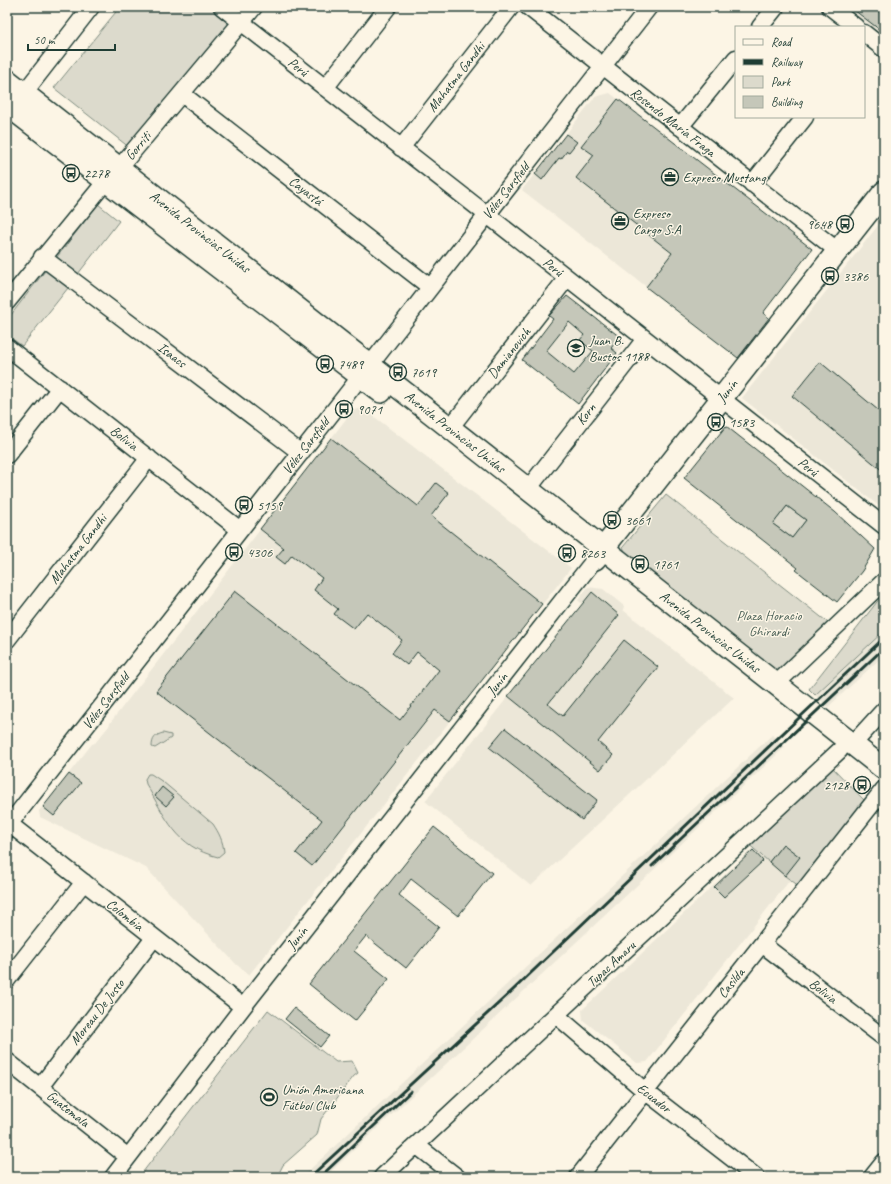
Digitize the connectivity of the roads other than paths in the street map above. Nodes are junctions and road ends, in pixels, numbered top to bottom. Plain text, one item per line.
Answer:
1 (91, 7) edge
2 (222, 7) edge
3 (254, 7) edge
4 (388, 7) edge
5 (511, 7) edge
6 (528, 7) edge
7 (649, 7) edge
8 (776, 7) edge
9 (830, 7) edge
10 (242, 23) junction
11 (761, 26) edge
12 (852, 26) edge
13 (865, 36) edge
14 (884, 49) edge
15 (735, 59) edge
16 (603, 66) junction
17 (7, 80) edge
18 (325, 88) junction
19 (182, 94) junction
20 (12, 105) edge
21 (804, 118) edge
22 (680, 127) junction
23 (401, 148) junction
24 (113, 174) junction
25 (752, 184) junction
26 (884, 192) edge
27 (487, 215) junction
28 (838, 251) junction
29 (42, 257) junction
30 (567, 278) junction
31 (430, 287) junction
32 (7, 302) edge
33 (645, 339) junction
34 (7, 346) edge
35 (365, 371) junction
36 (60, 388) junction
37 (721, 399) junction
38 (450, 428) junction
39 (301, 453) junction
40 (7, 455) edge
41 (149, 458) junction
42 (528, 489) junction
43 (884, 526) edge
44 (240, 530) junction
45 (599, 554) junction
46 (884, 580) edge
47 (7, 640) edge
48 (776, 684) junction
49 (884, 710) edge
50 (846, 747) junction
51 (884, 769) edge
52 (884, 785) edge
53 (884, 788) edge
54 (8, 824) edge
55 (84, 882) junction
56 (154, 938) junction
57 (762, 944) junction
58 (7, 980) edge
59 (243, 1007) junction
60 (556, 1015) junction
61 (884, 1038) edge
62 (7, 1061) edge
63 (40, 1087) junction
64 (645, 1091) junction
65 (416, 1145) junction
66 (128, 1157) junction
67 (884, 1162) edge
68 (112, 1177) edge
69 (382, 1177) edge
70 (457, 1177) edge
71 (578, 1177) edge
72 (756, 1177) edge
73 (872, 1177) edge

1 - 20 street
2 - 10 street, Perú
3 - 10 street, Gorriti
4 - 18 street
5 - 23 street, Mahatma Gandhi
6 - 16 street, Rosendo María Fraga
7 - 16 street, Vélez Sarsfield
8 - 11 street
9 - 12 street
10 - 18 street, Perú
10 - 19 street, Gorriti
13 - 14 street
15 - 22 street
16 - 22 street, Rosendo María Fraga
16 - 27 street, Vélez Sarsfield
17 - 20 main road, Avenida Provincias Unidas
18 - 23 street, Perú
19 - 24 street, Gorriti
19 - 31 street, Cayastá
20 - 24 main road, Avenida Provincias Unidas
21 - 25 street
22 - 25 street, Rosendo María Fraga
23 - 27 street, Perú
24 - 29 street, Gorriti
24 - 35 main road, Avenida Provincias Unidas
25 - 28 street, Rosendo María Fraga
26 - 28 main road, Junín
27 - 30 street, Perú
27 - 31 street, Vélez Sarsfield
28 - 37 main road, Junín
29 - 32 street, Gorriti
29 - 39 street, Isaacs
30 - 33 street, Perú
30 - 38 street, Damianovich
31 - 35 street, Vélez Sarsfield
33 - 37 street, Perú
33 - 42 street, Korn
34 - 36 street, Bolivia
35 - 38 main road, Avenida Provincias Unidas
35 - 39 street, Vélez Sarsfield
35 - 45 main road, Avenida Provincias Unidas
36 - 40 street
36 - 41 street, Bolivia
37 - 43 street, Perú
37 - 45 main road, Junín
38 - 42 main road, Avenida Provincias Unidas
39 - 44 street, Vélez Sarsfield
41 - 44 street, Bolivia
41 - 47 street, Mahatma Gandhi
42 - 45 main road, Avenida Provincias Unidas
44 - 54 street, Vélez Sarsfield
45 - 48 main road, Avenida Provincias Unidas
45 - 50 main road, Avenida Provincias Unidas
45 - 59 street, Junín
46 - 48 street
48 - 50 main road, Avenida Provincias Unidas
49 - 50 street, Tupac Amaru
50 - 51 main road, Avenida Provincias Unidas
50 - 52 main road, Avenida Provincias Unidas
50 - 60 street, Tupac Amaru
53 - 57 street, Casilda
54 - 55 street, Colombia
55 - 56 street, Colombia
55 - 58 street
56 - 59 street, Colombia
56 - 63 street, Moreau De Justo
57 - 61 street, Bolivia
57 - 64 street, Casilda
59 - 66 street, Junín
60 - 64 street, Ecuador
60 - 65 street, Tupac Amaru
62 - 63 street, Guatemala
63 - 66 street, Guatemala
64 - 71 street, Casilda
64 - 72 street, Ecuador
65 - 69 street, Tupac Amaru
65 - 70 street
66 - 68 street, Junín
67 - 73 street

